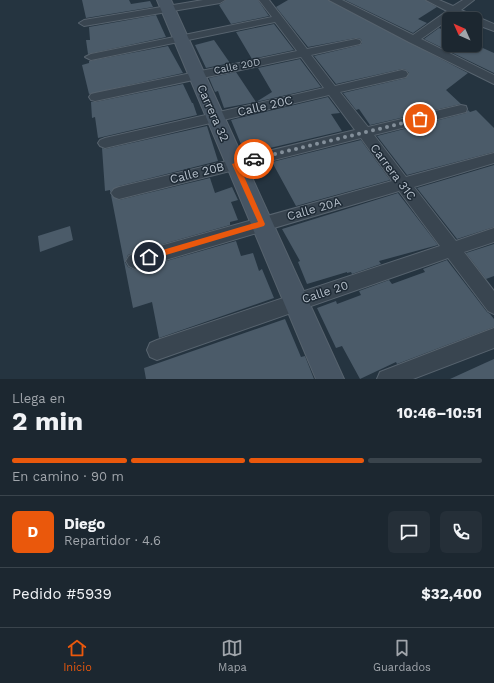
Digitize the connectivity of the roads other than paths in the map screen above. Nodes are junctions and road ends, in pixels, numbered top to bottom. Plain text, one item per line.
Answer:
1 (220, 0) edge
2 (264, 0) edge
3 (334, 0) edge
4 (431, 0) edge
5 (469, 0) edge
6 (166, 4) edge
7 (454, 10) junction
8 (458, 12) edge
9 (277, 19) junction
10 (84, 23) dead end
11 (482, 23) edge
12 (494, 28) edge
13 (180, 39) junction
14 (413, 40) junction
15 (356, 42) dead end
16 (304, 53) junction
17 (91, 57) dead end
18 (402, 74) dead end
19 (196, 75) junction
20 (494, 80) edge
21 (332, 91) junction
22 (95, 97) dead end
23 (461, 109) dead end
24 (215, 118) junction
25 (364, 133) junction
26 (105, 143) dead end
27 (494, 158) edge
28 (236, 164) junction
29 (402, 184) junction
30 (119, 193) dead end
31 (262, 224) junction
32 (494, 235) edge
33 (452, 250) junction
34 (135, 261) dead end
35 (296, 302) junction
36 (494, 305) edge
37 (494, 338) edge
38 (157, 350) dead end
39 (330, 379) edge
40 (387, 379) edge

1 - 6 street
2 - 9 street, Carrera 31C
3 - 14 street
4 - 7 street
5 - 7 street
6 - 10 street
6 - 13 street, Carrera 32
7 - 8 street
7 - 14 street
9 - 13 street
9 - 16 street, Carrera 31C
11 - 12 street
13 - 17 street
13 - 19 street, Carrera 32
14 - 20 street
15 - 16 street, Calle 20D
16 - 19 street, Calle 20D
16 - 21 street, Carrera 31C
18 - 21 street, Calle 20C
19 - 22 street, Calle 20D
19 - 24 street, Carrera 32
21 - 24 street, Calle 20C
21 - 25 street, Carrera 31C
23 - 25 street, Calle 20B
24 - 26 street, Calle 20C
24 - 28 street, Carrera 32
25 - 28 street, Calle 20B
25 - 29 street, Carrera 31C
27 - 29 street, Calle 20A
28 - 30 street, Calle 20B
28 - 31 street, Carrera 32
29 - 31 street, Calle 20A
29 - 33 street, Carrera 31C
31 - 34 street, Calle 20A
31 - 35 street, Carrera 32
32 - 33 street, Calle 20
33 - 35 street, Calle 20
33 - 36 street, Carrera 31C
35 - 38 street, Calle 20
35 - 39 street, Carrera 32
37 - 40 street

